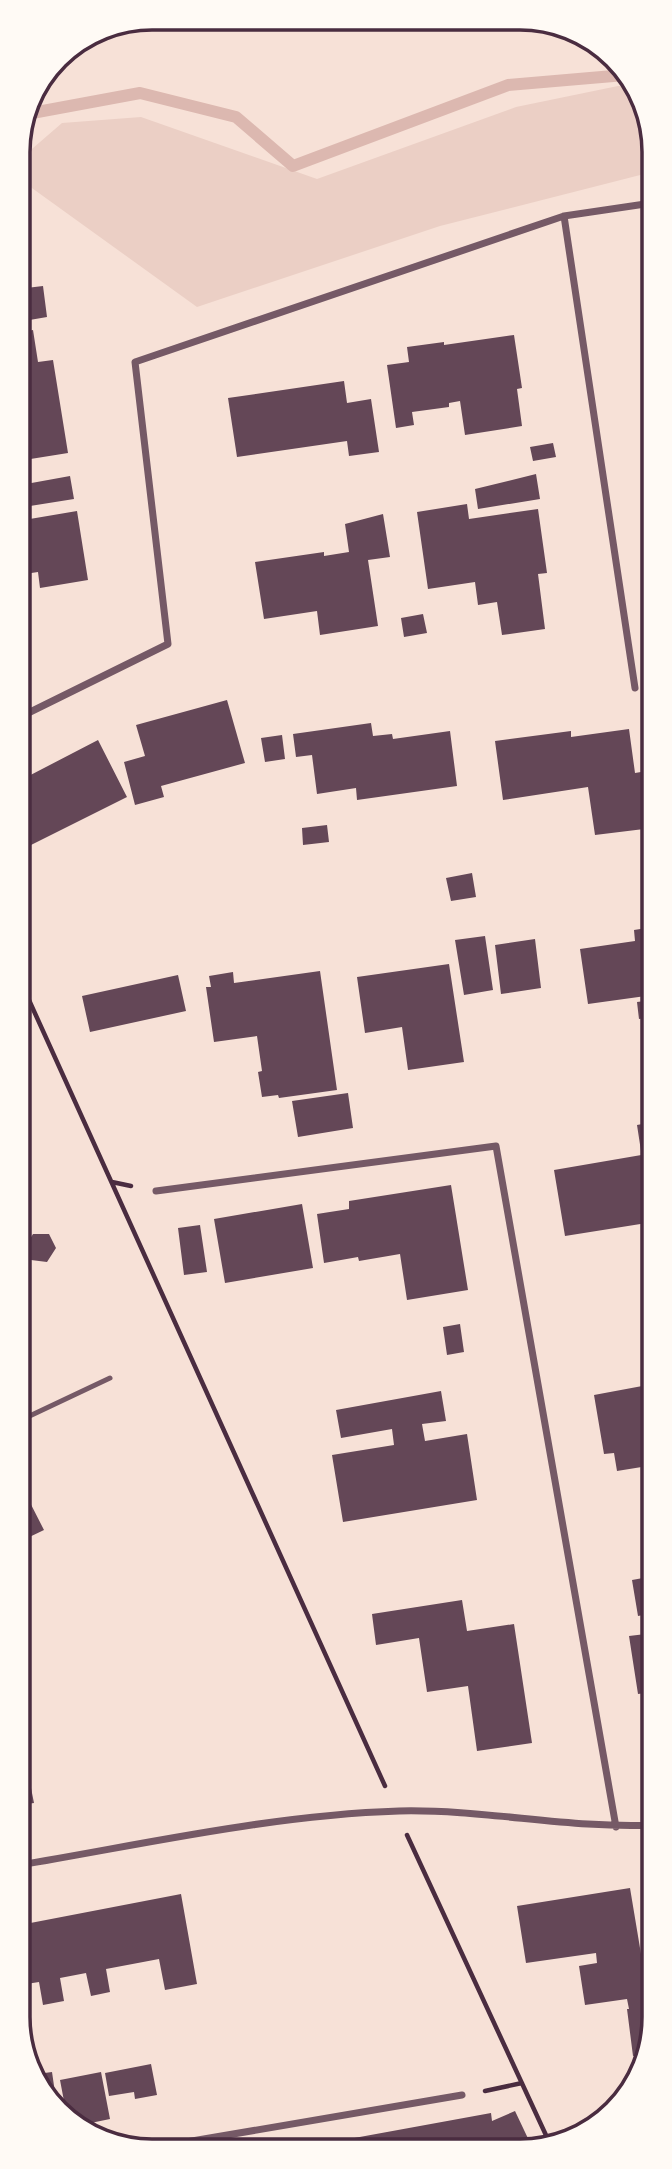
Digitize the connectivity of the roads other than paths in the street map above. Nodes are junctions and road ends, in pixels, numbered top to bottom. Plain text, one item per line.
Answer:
1 (642, 204) edge
2 (564, 216) junction
3 (635, 688) dead end
4 (30, 713) edge
5 (156, 1191) dead end
6 (110, 1378) dead end
7 (30, 1416) edge
8 (642, 1826) edge
9 (616, 1827) junction
10 (30, 1863) edge
11 (462, 2095) road end
12 (204, 2139) edge

1 - 2 street
2 - 3 street
2 - 4 street
5 - 9 street
6 - 7 lane
8 - 9 street
9 - 10 street
11 - 12 street

